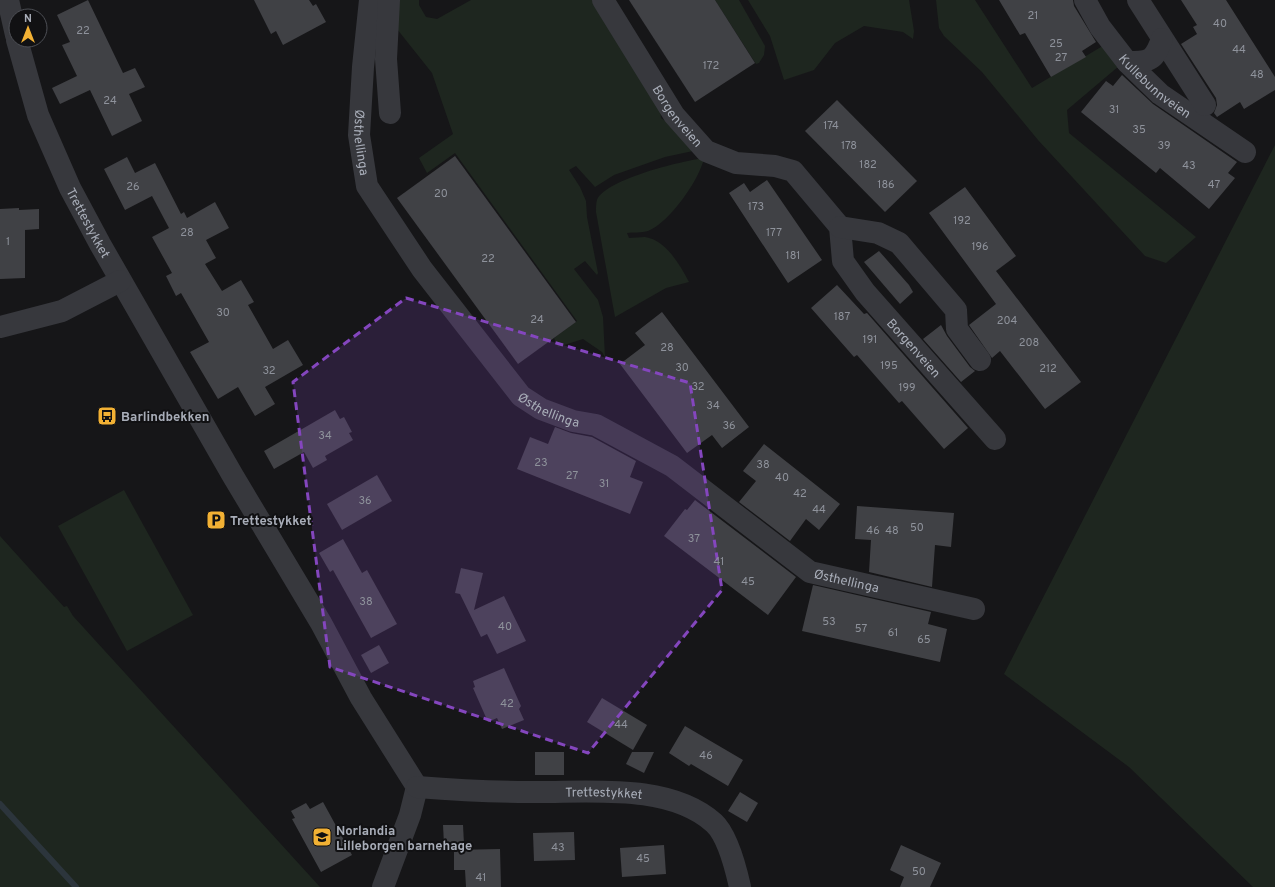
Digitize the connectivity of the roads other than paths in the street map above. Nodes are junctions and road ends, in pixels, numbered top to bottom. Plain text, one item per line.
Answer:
1 (370, 0) edge
2 (389, 0) edge
3 (603, 0) edge
4 (1085, 0) edge
5 (1138, 0) edge
6 (1162, 39) junction
7 (19, 48) edge
8 (1127, 62) junction
9 (1205, 106) dead end
10 (390, 113) dead end
11 (1245, 152) dead end
12 (840, 227) junction
13 (120, 281) junction
14 (0, 327) edge
15 (980, 360) dead end
16 (995, 439) dead end
17 (974, 609) dead end
18 (417, 787) junction
19 (383, 887) edge
20 (740, 887) edge

1 - 17 street, Østhellinga
2 - 10 street
3 - 12 street, Borgenveien
4 - 8 street, Kullebunnveien
5 - 6 street, Kullebunnveien
6 - 8 street
6 - 9 street, Kullebunnveien
7 - 13 street, Trettestykket
8 - 11 street, Kullebunnveien
12 - 15 street
12 - 16 street, Borgenveien
13 - 14 street
13 - 18 street, Trettestykket
18 - 19 street
18 - 20 street, Trettestykket

